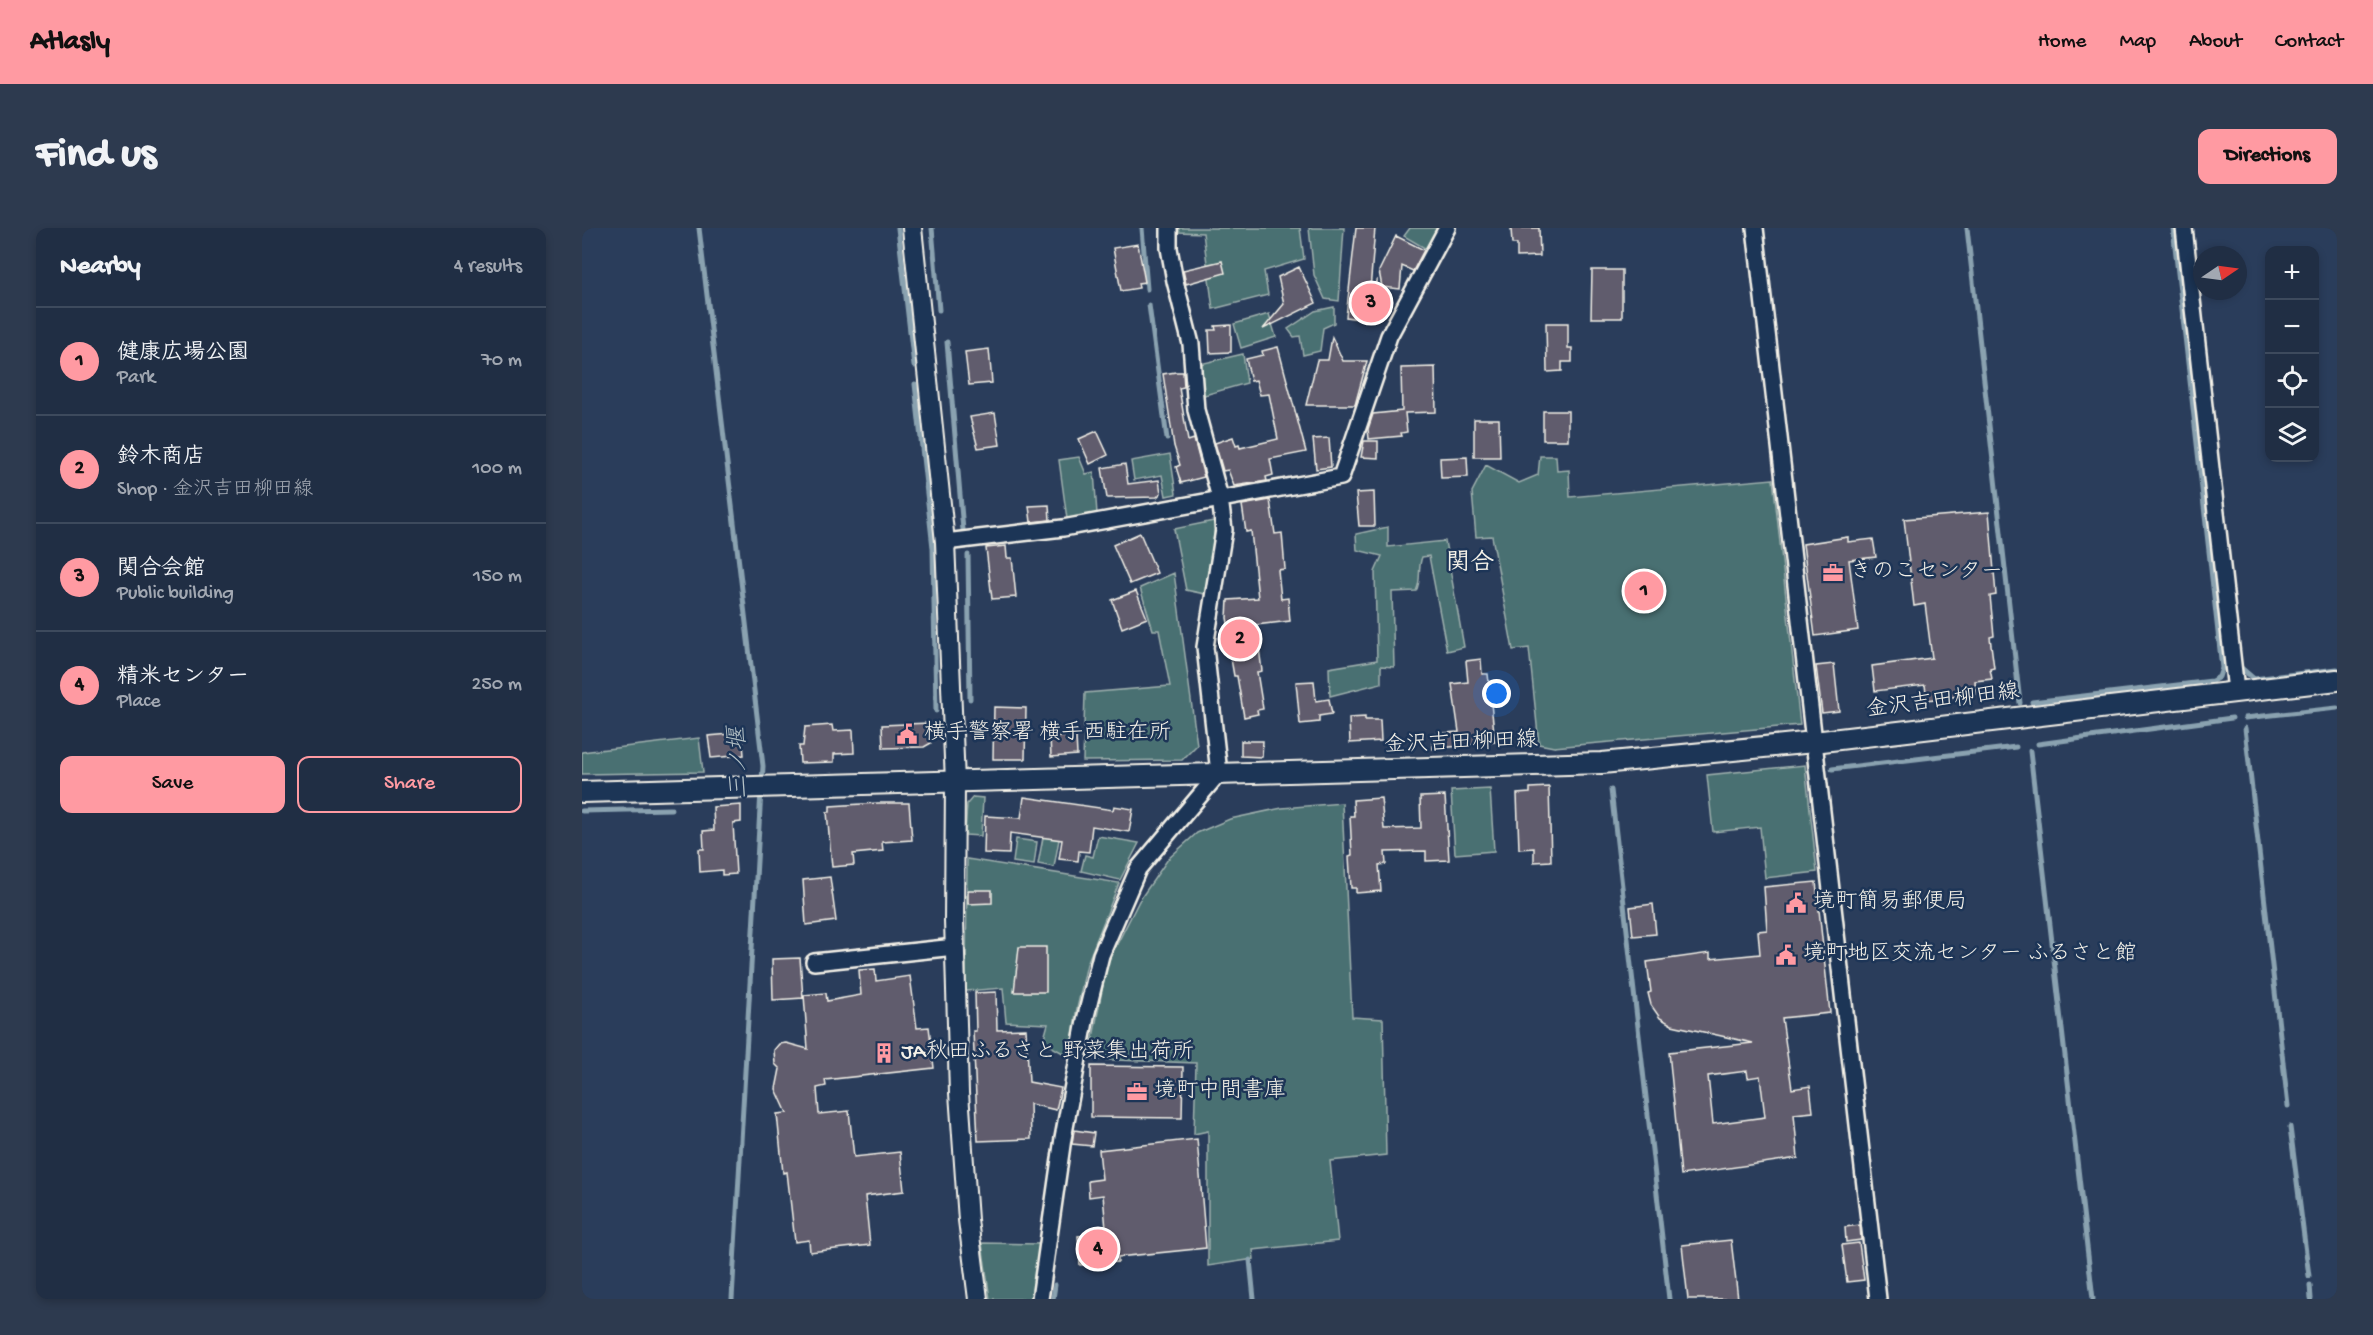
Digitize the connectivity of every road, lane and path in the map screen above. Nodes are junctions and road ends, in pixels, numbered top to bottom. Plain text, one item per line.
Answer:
1 (912, 228) edge
2 (1169, 228) edge
3 (1447, 228) edge
4 (1755, 228) edge
5 (2184, 228) edge
6 (1220, 498) junction
7 (945, 542) junction
8 (2337, 680) edge
9 (2236, 691) junction
10 (1814, 742) junction
11 (1219, 774) junction
12 (955, 782) junction
13 (582, 792) edge
14 (955, 947) junction
15 (814, 962) dead end
16 (978, 1299) edge
17 (1040, 1299) edge
18 (1878, 1299) edge

1 - 7 street
2 - 6 street
3 - 6 street
4 - 10 street
5 - 9 street
6 - 7 street
6 - 11 street
7 - 12 street
8 - 9 main road, 金沢吉田柳田線
9 - 10 main road, 金沢吉田柳田線
10 - 11 main road, 金沢吉田柳田線
10 - 18 street
11 - 12 main road, 金沢吉田柳田線
11 - 17 street
12 - 13 main road, 金沢吉田柳田線
12 - 14 street
14 - 15 street
14 - 16 street

